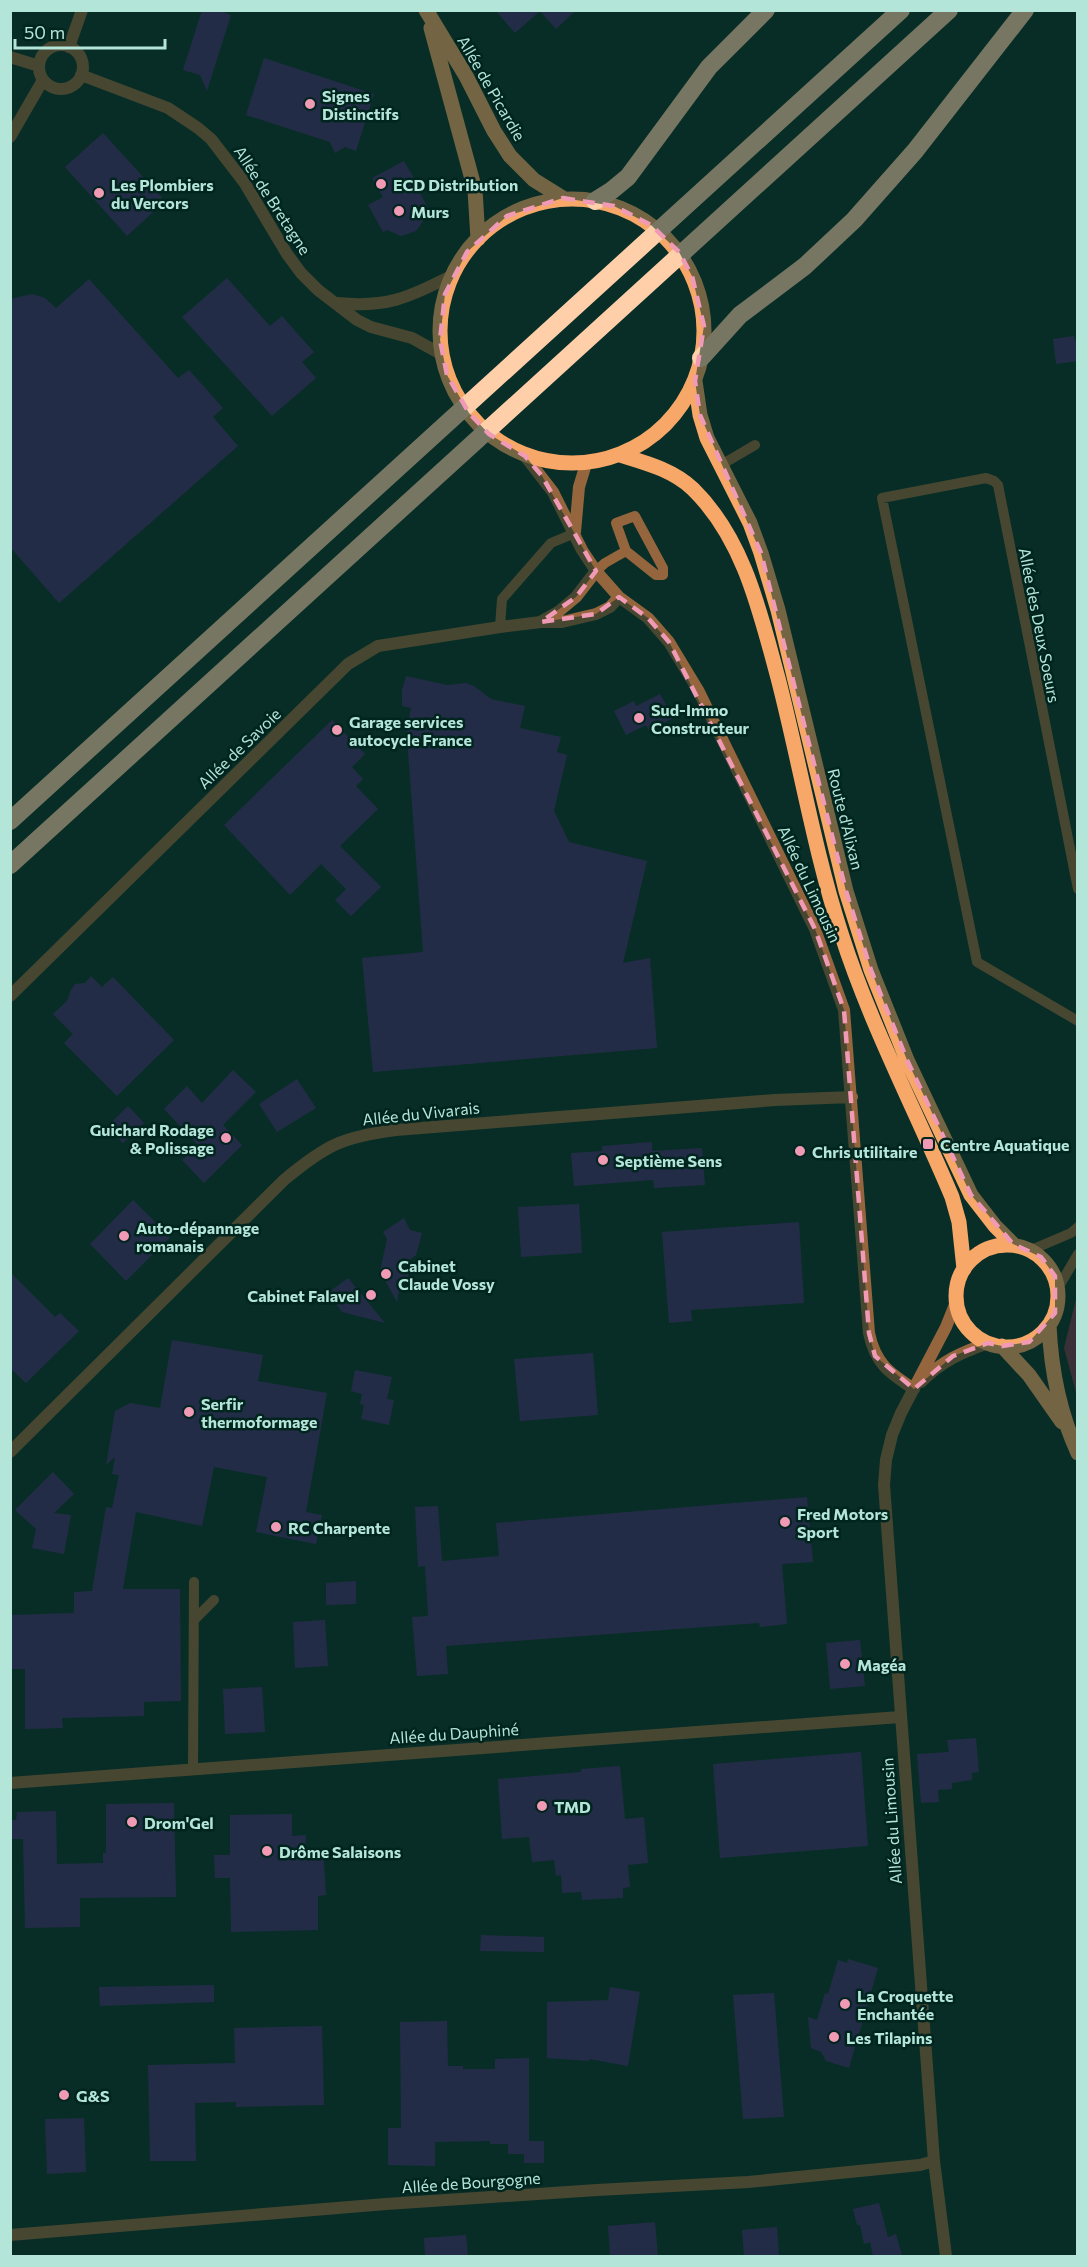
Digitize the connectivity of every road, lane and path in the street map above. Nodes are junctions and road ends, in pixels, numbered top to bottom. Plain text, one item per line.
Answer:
1 (82, 10) edge
2 (766, 10) edge
3 (901, 10) edge
4 (949, 10) edge
5 (1025, 10) edge
6 (69, 47) junction
7 (10, 57) edge
8 (39, 66) junction
9 (81, 75) junction
10 (43, 81) junction
11 (10, 137) edge
12 (563, 198) junction
13 (595, 201) junction
14 (478, 238) junction
15 (451, 276) junction
16 (337, 303) junction
17 (441, 354) junction
18 (701, 358) junction
19 (695, 381) junction
20 (755, 445) dead end
21 (620, 455) junction
22 (525, 456) junction
23 (586, 464) junction
24 (721, 465) junction
25 (575, 533) junction
26 (626, 551) junction
27 (596, 571) junction
28 (619, 597) junction
29 (541, 622) junction
30 (500, 627) junction
31 (10, 821) edge
32 (10, 866) edge
33 (1077, 889) edge
34 (10, 996) edge
35 (1077, 1021) edge
36 (852, 1097) junction
37 (1077, 1227) edge
38 (1013, 1244) junction
39 (1031, 1250) junction
40 (1077, 1254) edge
41 (964, 1269) junction
42 (1058, 1288) junction
43 (956, 1302) junction
44 (1049, 1325) junction
45 (995, 1345) junction
46 (914, 1389) junction
47 (1066, 1426) junction
48 (10, 1452) edge
49 (1077, 1453) edge
50 (194, 1582) dead end
51 (214, 1600) dead end
52 (194, 1620) junction
53 (900, 1717) junction
54 (193, 1769) junction
55 (10, 1783) edge
56 (934, 2161) junction
57 (10, 2235) edge
58 (946, 2256) edge

1 - 6 street
2 - 13 highway
3 - 31 highway
4 - 32 highway
5 - 18 highway
6 - 8 street
6 - 9 street
7 - 8 street
8 - 10 street
9 - 10 street
9 - 16 street, Allée de Bretagne
10 - 11 street
12 - 13 main road
12 - 14 main road
12 - 14 main road, Allée de Picardie
13 - 18 main road
14 - 15 main road
15 - 16 street
15 - 17 main road
16 - 17 street, Allée de Bretagne
17 - 22 main road
18 - 19 main road
19 - 21 main road
19 - 24 main road, Route d'Alixan
20 - 24 lane
21 - 23 main road
21 - 41 main road, Route d'Alixan
22 - 23 main road
22 - 25 street, Allée du Limousin
23 - 25 street
24 - 38 main road, Route d'Alixan
25 - 27 street, Allée du Limousin
25 - 30 lane
26 - 26 lane
26 - 27 lane
27 - 28 street, Allée du Limousin
27 - 29 street, Allée de Savoie
28 - 29 street, Allée de Savoie
28 - 36 street, Allée du Limousin
29 - 30 street, Allée de Savoie
30 - 34 street, Allée de Savoie
33 - 35 lane, Allée des Deux Soeurs
36 - 46 street, Allée du Limousin
36 - 48 street, Allée du Vivarais
37 - 39 lane
38 - 39 main road, Route d'Alixan
38 - 41 main road
39 - 42 main road, Route d'Alixan
40 - 42 lane
41 - 43 main road, Route d'Alixan
42 - 44 main road
43 - 45 main road
43 - 46 street, Allée du Limousin
44 - 45 main road
44 - 47 main road
45 - 46 street, Allée du Limousin
45 - 47 main road
46 - 53 street, Allée du Limousin
47 - 49 main road
50 - 52 lane
51 - 52 lane
52 - 54 lane
53 - 54 street, Allée du Dauphiné
53 - 56 street, Allée du Limousin
54 - 55 street, Allée du Dauphiné
56 - 57 street, Allée de Bourgogne
56 - 58 street, Allée du Limousin

